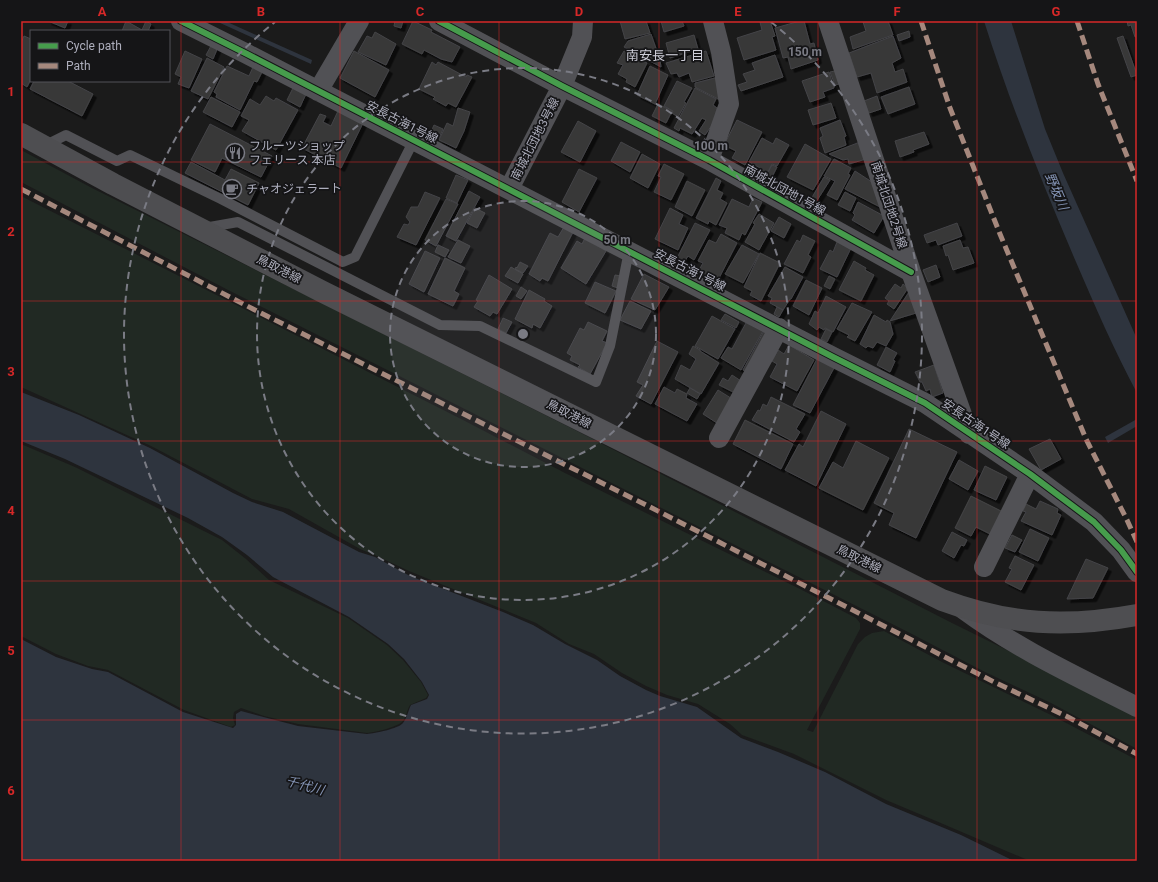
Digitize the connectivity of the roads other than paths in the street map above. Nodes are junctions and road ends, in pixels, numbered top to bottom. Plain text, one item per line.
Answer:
1 (181, 21) edge
2 (359, 21) edge
3 (439, 21) edge
4 (583, 21) edge
5 (713, 21) edge
6 (828, 21) edge
7 (562, 86) junction
8 (318, 91) junction
9 (21, 134) edge
10 (414, 140) junction
11 (44, 147) junction
12 (709, 160) junction
13 (509, 189) junction
14 (199, 228) junction
15 (629, 251) junction
16 (911, 272) junction
17 (779, 328) junction
18 (969, 434) junction
19 (719, 438) dead end
20 (1030, 474) junction
21 (984, 567) dead end
22 (1137, 572) edge
23 (961, 607) junction
24 (1137, 615) edge
25 (1137, 707) edge

1 - 8 street, 安長古海1号線
2 - 8 street
3 - 7 street, 南城北団地1号線
4 - 7 street, 南城北団地3号線
5 - 12 street
6 - 16 street, 南城北団地2号線
7 - 12 street, 南城北団地1号線
7 - 13 street, 南城北団地3号線
8 - 10 street, 安長古海1号線
9 - 11 main road, 鳥取港線
10 - 11 lane
10 - 13 street, 安長古海1号線
11 - 14 main road, 鳥取港線
12 - 16 street, 南城北団地1号線
13 - 15 street, 安長古海1号線
14 - 15 lane
14 - 23 main road, 鳥取港線
15 - 17 street, 安長古海1号線
16 - 18 street, 南城北団地2号線
17 - 18 street, 安長古海1号線
17 - 19 street
18 - 20 street, 安長古海1号線
20 - 21 street
20 - 22 street, 安長古海1号線
23 - 24 main road, 鳥取港線
23 - 25 street

